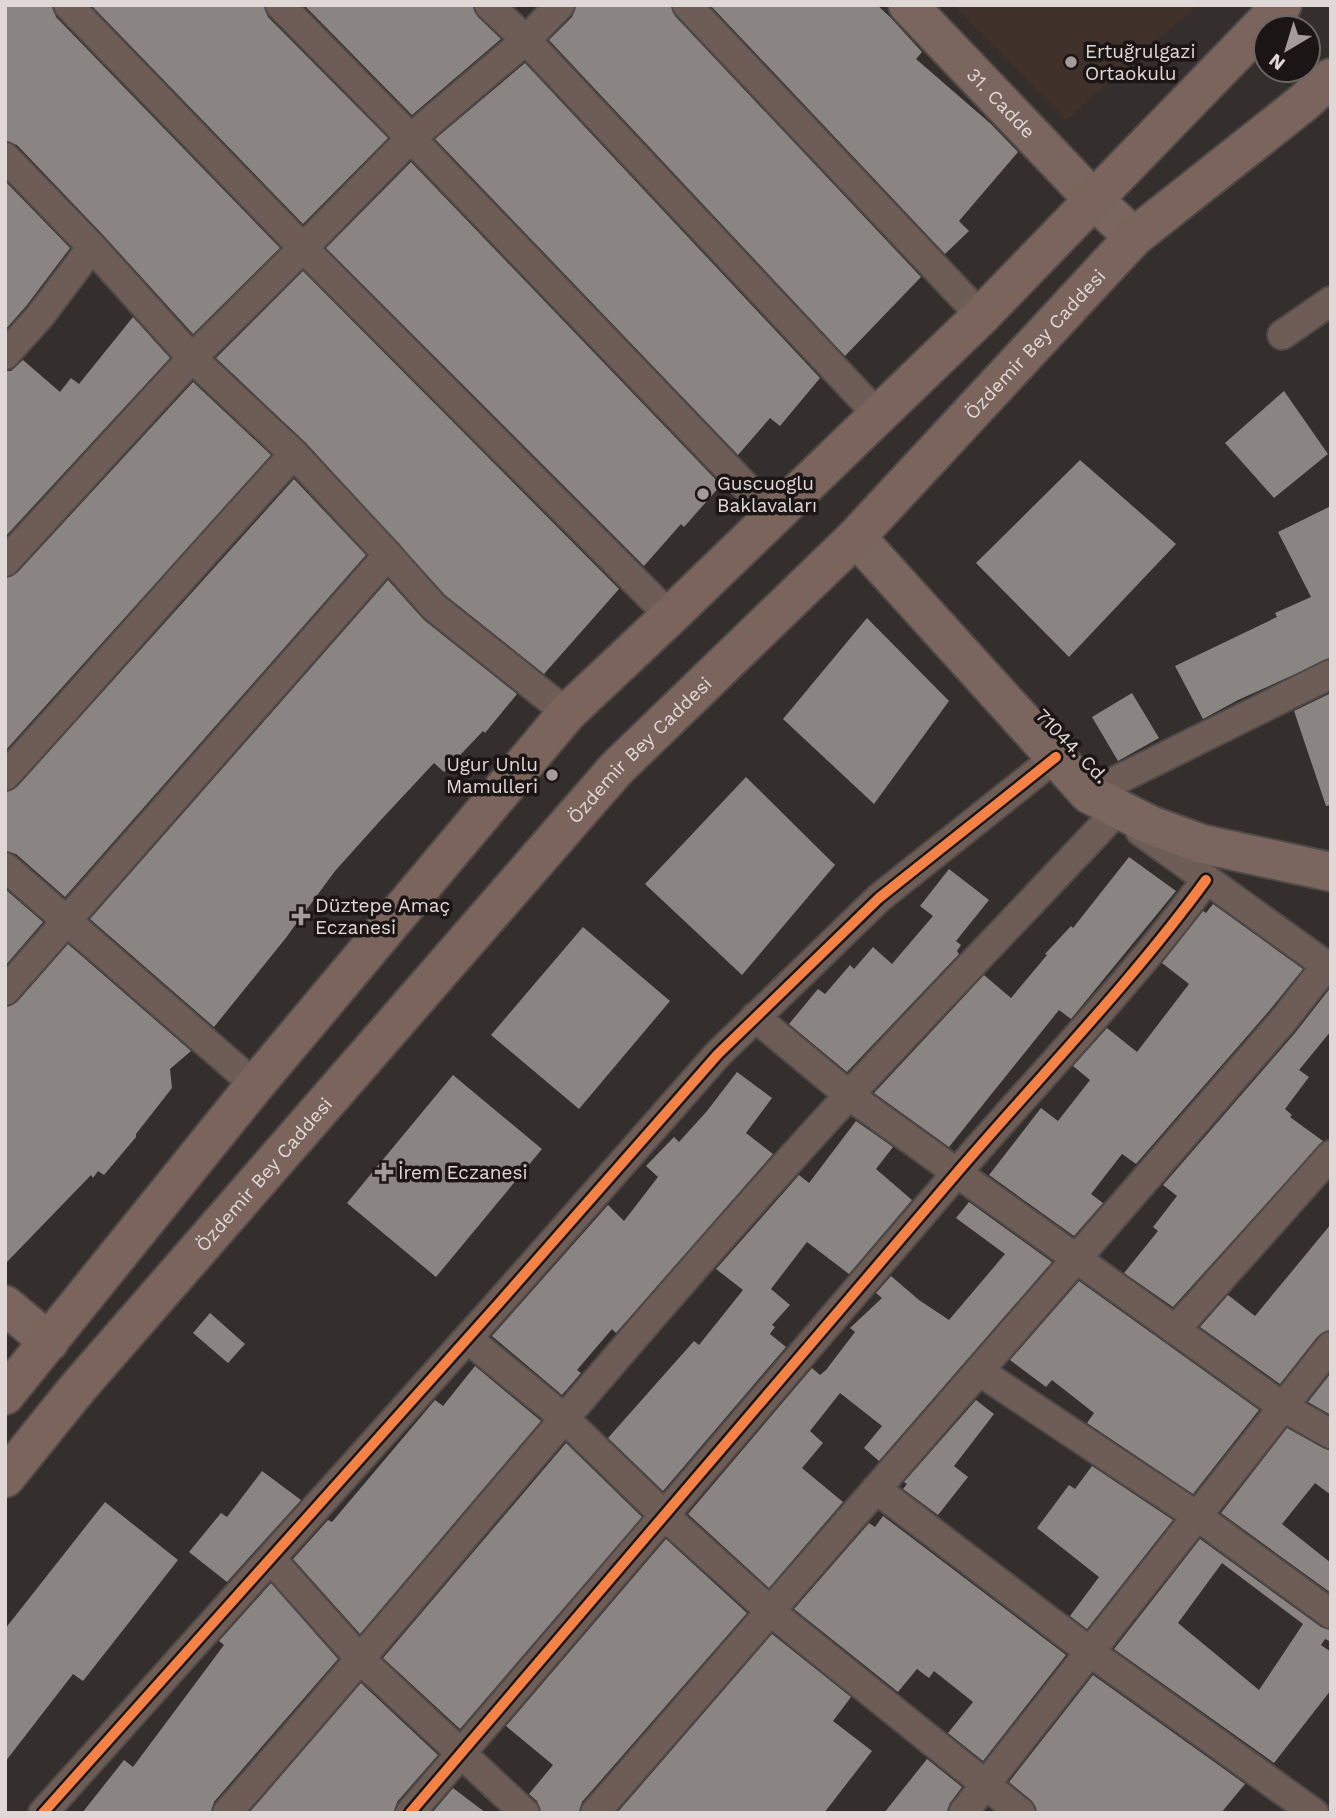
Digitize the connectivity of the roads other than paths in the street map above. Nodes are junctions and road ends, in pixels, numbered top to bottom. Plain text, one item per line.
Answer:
1 (68, 5) edge
2 (280, 5) edge
3 (489, 5) edge
4 (560, 5) edge
5 (687, 5) edge
6 (908, 5) edge
7 (1282, 5) edge
8 (526, 40) junction
9 (1331, 78) edge
10 (411, 138) junction
11 (5, 157) edge
12 (1094, 200) junction
13 (1134, 237) junction
14 (92, 247) junction
15 (303, 248) junction
16 (1331, 301) edge
17 (981, 316) junction
18 (1282, 335) dead end
19 (5, 355) edge
20 (192, 358) junction
21 (878, 415) junction
22 (294, 454) junction
23 (774, 515) junction
24 (856, 537) junction
25 (388, 555) junction
26 (5, 562) edge
27 (670, 616) junction
28 (1331, 674) edge
29 (567, 713) junction
30 (1056, 757) junction
31 (5, 776) edge
32 (1102, 804) junction
33 (5, 867) edge
34 (1331, 872) edge
35 (1206, 880) junction
36 (67, 921) junction
37 (1329, 968) edge
38 (5, 991) edge
39 (755, 1017) junction
40 (255, 1085) junction
41 (850, 1096) junction
42 (1331, 1155) edge
43 (957, 1173) junction
44 (1077, 1259) junction
45 (5, 1305) edge
46 (1175, 1330) junction
47 (468, 1339) junction
48 (49, 1342) junction
49 (1331, 1346) edge
50 (979, 1371) junction
51 (5, 1395) edge
52 (1283, 1407) junction
53 (564, 1418) junction
54 (1331, 1434) edge
55 (5, 1478) edge
56 (876, 1489) junction
57 (665, 1516) junction
58 (1197, 1516) junction
59 (271, 1559) junction
60 (770, 1611) junction
61 (1331, 1614) edge
62 (1090, 1652) junction
63 (361, 1660) junction
64 (460, 1754) junction
65 (986, 1784) junction
66 (43, 1813) edge
67 (228, 1813) edge
68 (410, 1813) edge
69 (525, 1813) edge
70 (595, 1813) edge
71 (963, 1813) edge
72 (1021, 1813) edge
73 (1314, 1813) edge

1 - 15 street
2 - 10 street
3 - 8 street
4 - 8 street
5 - 17 street
6 - 12 street, 31. Cadde
7 - 12 main road
8 - 10 street
8 - 21 street
9 - 13 main road, Özdemir Bey Caddesi
10 - 15 street
10 - 23 street
11 - 14 street
12 - 13 street, 31. Cadde
12 - 17 main road
13 - 24 main road, Özdemir Bey Caddesi
14 - 19 street
14 - 20 street
15 - 20 street
15 - 27 street
16 - 18 street
17 - 21 main road
20 - 22 street
20 - 26 street
21 - 23 main road
22 - 25 street
22 - 31 street
23 - 27 main road
24 - 30 street, 71044. Cd.
24 - 55 main road, Özdemir Bey Caddesi
25 - 29 street
25 - 36 street
27 - 29 main road
28 - 32 street
29 - 40 main road
30 - 32 street, 71044. Cd.
30 - 39 street
32 - 34 street, 71044. Cd.
32 - 35 street
32 - 41 street
33 - 36 street
35 - 37 street
35 - 43 street
36 - 38 street
36 - 40 street
37 - 44 street
39 - 41 street
39 - 47 street
40 - 48 main road
41 - 43 street
41 - 53 street
42 - 46 street
43 - 44 street
43 - 57 street
44 - 46 street
44 - 50 street
45 - 48 street
46 - 52 street
47 - 53 street
47 - 59 street
48 - 51 main road
49 - 52 street
50 - 56 street
50 - 58 street
52 - 54 street
52 - 58 street
53 - 57 street
53 - 63 street
56 - 60 street
56 - 62 street
57 - 60 street
57 - 64 street
58 - 61 street
58 - 62 street
59 - 63 street
59 - 66 street
60 - 65 street
60 - 70 street
62 - 65 street
62 - 73 street
63 - 64 street
63 - 67 street
64 - 68 street
64 - 69 street
65 - 71 street
65 - 72 street

